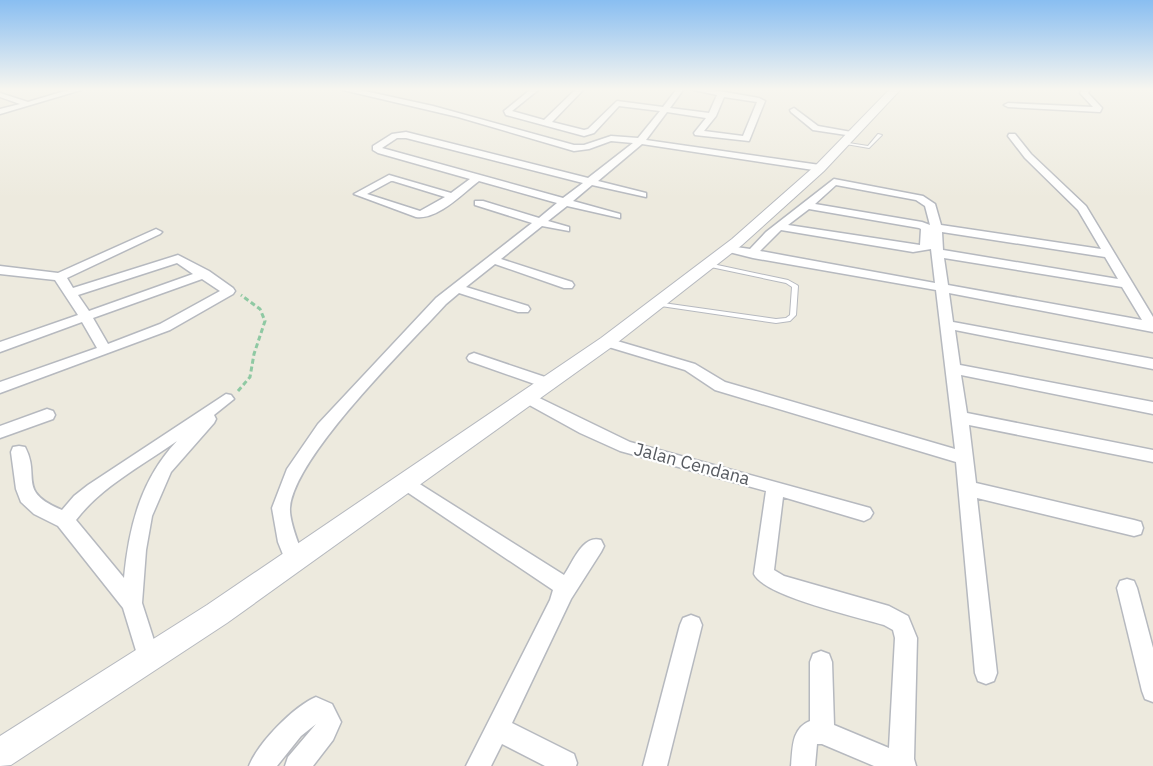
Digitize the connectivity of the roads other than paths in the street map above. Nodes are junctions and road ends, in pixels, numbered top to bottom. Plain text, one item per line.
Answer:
1 (500, 126) edge
2 (559, 126) edge
3 (594, 126) edge
4 (652, 126) edge
5 (703, 126) edge
6 (751, 126) edge
7 (813, 126) edge
8 (859, 126) edge
9 (880, 135) dead end
10 (1012, 136) dead end
11 (847, 138) junction
12 (640, 141) junction
13 (491, 158) junction
14 (820, 168) junction
15 (466, 173) junction
16 (478, 177) junction
17 (589, 182) junction
18 (642, 195) dead end
19 (451, 196) junction
20 (564, 201) junction
21 (479, 203) dead end
22 (807, 206) junction
23 (616, 216) dead end
24 (539, 221) junction
25 (780, 226) junction
26 (935, 226) junction
27 (565, 229) dead end
28 (156, 232) dead end
29 (743, 248) junction
30 (1108, 251) junction
31 (937, 253) junction
32 (491, 259) junction
33 (708, 265) junction
34 (0, 270) edge
35 (205, 274) junction
36 (60, 277) junction
37 (1127, 284) junction
38 (568, 285) dead end
39 (943, 286) junction
40 (456, 288) junction
41 (70, 293) junction
42 (656, 304) junction
43 (523, 309) dead end
44 (87, 318) junction
45 (1151, 322) edge
46 (948, 325) junction
47 (607, 342) junction
48 (0, 347) edge
49 (105, 350) junction
50 (474, 358) dead end
51 (1153, 364) edge
52 (953, 368) junction
53 (546, 383) junction
54 (0, 388) edge
55 (527, 397) junction
56 (1153, 408) edge
57 (47, 415) dead end
58 (960, 417) junction
59 (0, 432) edge
60 (20, 452) dead end
61 (1153, 456) edge
62 (964, 458) junction
63 (407, 483) junction
64 (775, 487) junction
65 (966, 488) junction
66 (864, 513) dead end
67 (65, 520) junction
68 (1134, 528) dead end
69 (594, 546) dead end
70 (295, 561) junction
71 (1127, 588) dead end
72 (563, 594) junction
73 (132, 603) junction
74 (691, 625) dead end
75 (149, 659) junction
76 (821, 662) dead end
77 (986, 673) dead end
78 (1153, 691) edge
79 (498, 729) junction
80 (822, 732) junction
81 (0, 754) edge
82 (565, 763) dead end
83 (261, 766) edge
84 (297, 766) edge
85 (478, 766) edge
86 (656, 766) edge
87 (803, 766) edge
88 (902, 766) edge

1 - 12 street
2 - 3 street
4 - 12 street
5 - 6 street
7 - 11 street
8 - 11 street
9 - 11 lane
10 - 30 street
11 - 14 street
12 - 14 street
12 - 17 street
13 - 15 street
13 - 15 street
13 - 17 street
14 - 29 street
15 - 16 street
16 - 19 street
16 - 20 street
17 - 18 street
17 - 20 street
19 - 19 street
20 - 23 street
20 - 24 street
21 - 24 street
22 - 25 street
22 - 25 street
22 - 26 street
24 - 27 street
24 - 32 street
25 - 29 street
26 - 30 street
26 - 31 street
28 - 36 street
29 - 33 street
29 - 39 street
30 - 37 street
31 - 37 street
31 - 39 street
32 - 38 street
32 - 40 street
33 - 42 street
33 - 42 lane
34 - 36 street
35 - 41 street
35 - 44 street
35 - 49 street
36 - 41 street
37 - 45 street
39 - 45 street
39 - 46 street
40 - 43 street
40 - 70 street
41 - 44 street
42 - 47 street
44 - 48 street
44 - 49 street
46 - 51 street
46 - 52 street
47 - 53 street
47 - 62 street
49 - 54 street
50 - 53 street
52 - 56 street
52 - 58 street
53 - 55 street
55 - 63 street
55 - 64 street, Jalan Cendana
57 - 59 street
58 - 61 street
58 - 62 street
60 - 67 street
62 - 65 street
63 - 70 street
63 - 72 street
64 - 66 street, Jalan Cendana
64 - 88 street
65 - 68 street
65 - 77 street
67 - 73 street
67 - 73 street
69 - 72 street
70 - 75 street
71 - 78 street
72 - 79 street
73 - 75 street
74 - 86 street
75 - 81 street
76 - 80 street
79 - 82 street
79 - 85 street
80 - 87 street
80 - 88 street
83 - 84 street

